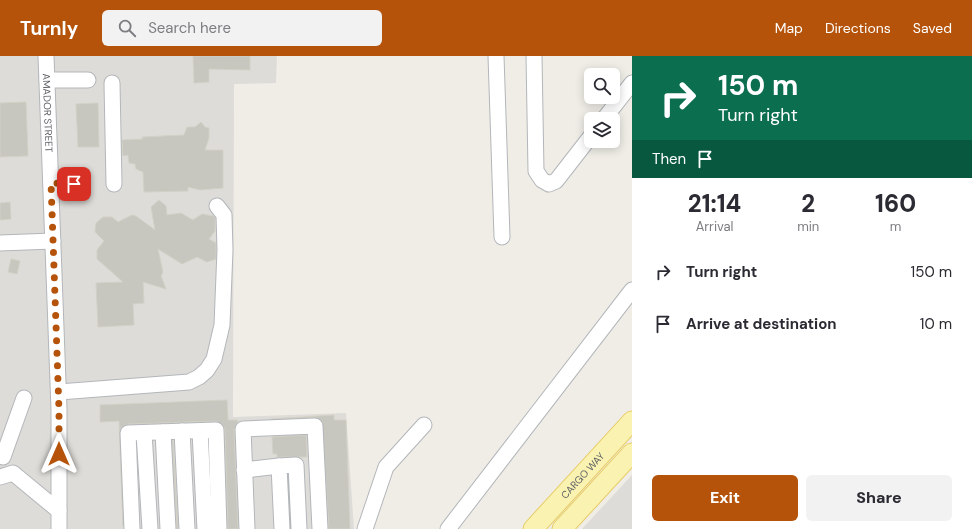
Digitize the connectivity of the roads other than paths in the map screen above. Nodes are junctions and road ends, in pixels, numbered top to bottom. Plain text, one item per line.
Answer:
1 (46, 56) edge
2 (496, 56) edge
3 (534, 56) edge
4 (47, 80) junction
5 (88, 80) dead end
6 (112, 83) dead end
7 (632, 83) edge
8 (609, 112) edge
9 (584, 145) edge
10 (51, 183) junction
11 (74, 184) dead end
12 (114, 184) dead end
13 (216, 206) dead end
14 (502, 237) dead end
15 (53, 241) junction
16 (0, 243) edge
17 (632, 290) edge
18 (59, 392) junction
19 (24, 398) dead end
20 (632, 422) edge
21 (424, 426) dead end
22 (182, 431) junction
23 (200, 431) junction
24 (163, 432) junction
25 (144, 433) junction
26 (632, 453) edge
27 (1, 455) edge
28 (279, 466) junction
29 (244, 470) junction
30 (7, 475) edge
31 (59, 511) junction
32 (58, 529) edge
33 (132, 529) edge
34 (150, 529) edge
35 (168, 529) edge
36 (187, 529) edge
37 (205, 529) edge
38 (219, 529) edge
39 (247, 529) edge
40 (282, 529) edge
41 (299, 529) edge
42 (320, 529) edge
43 (365, 529) edge
44 (448, 529) edge
45 (533, 529) edge
46 (562, 529) edge

1 - 4 street, AMADOR STREET
2 - 14 street
3 - 9 street
4 - 5 street
4 - 10 street, AMADOR STREET
6 - 12 street
7 - 8 street
10 - 11 street
10 - 15 street, AMADOR STREET
13 - 18 street
15 - 16 street
15 - 18 street, AMADOR STREET
17 - 44 street
18 - 31 street, AMADOR STREET
19 - 27 street
20 - 45 main road, CARGO WAY
21 - 43 street
22 - 23 street
22 - 24 street
22 - 36 street
23 - 37 street
23 - 38 street
24 - 25 street
24 - 35 street
25 - 33 street
25 - 34 street
26 - 46 main road, CARGO WAY
27 - 30 street
28 - 29 street
28 - 40 street
28 - 41 street
29 - 39 street
29 - 42 street
30 - 31 street
31 - 32 street, AMADOR STREET

